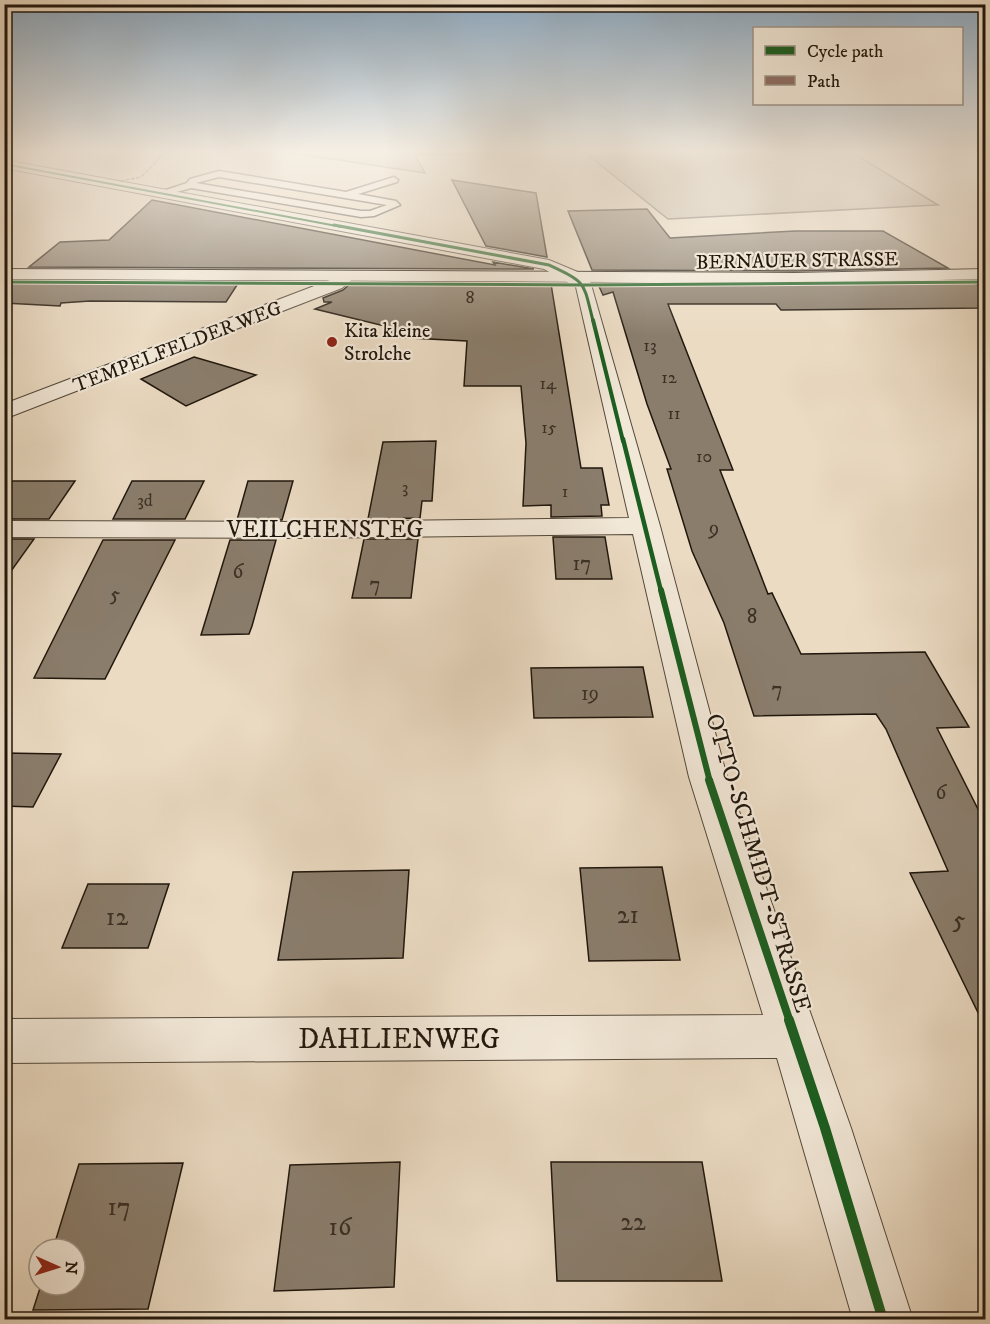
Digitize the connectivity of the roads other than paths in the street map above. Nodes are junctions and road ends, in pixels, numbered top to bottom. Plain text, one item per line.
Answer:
1 (268, 213) edge
2 (354, 213) edge
3 (374, 213) edge
4 (4, 274) edge
5 (986, 274) edge
6 (347, 276) junction
7 (574, 277) junction
8 (4, 412) edge
9 (646, 526) junction
10 (4, 529) edge
11 (794, 1036) junction
12 (4, 1041) edge
13 (883, 1320) edge

1 - 7 street
2 - 3 lane
4 - 6 street, BERNAUER STRASSE
5 - 7 street, BERNAUER STRASSE
6 - 7 street, BERNAUER STRASSE
6 - 8 street, TEMPELFELDER WEG
7 - 9 street, OTTO-SCHMIDT-STRASSE
9 - 10 street, VEILCHENSTEG
9 - 11 street, OTTO-SCHMIDT-STRASSE
11 - 12 street, DAHLIENWEG
11 - 13 street, OTTO-SCHMIDT-STRASSE

